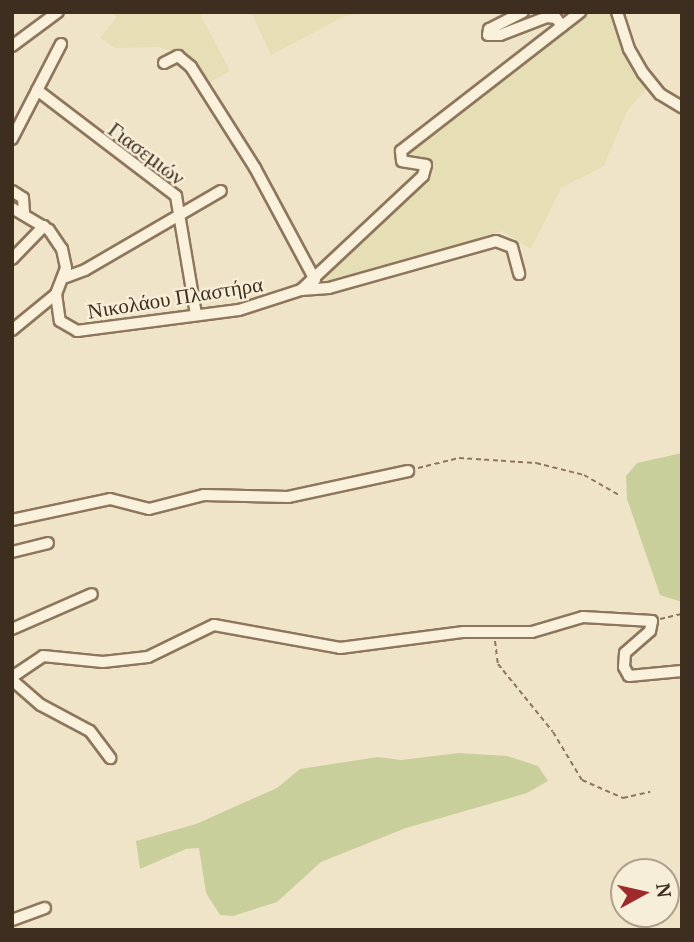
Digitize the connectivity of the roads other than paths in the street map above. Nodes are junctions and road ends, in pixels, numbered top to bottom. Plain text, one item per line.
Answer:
1 (58, 12) edge
2 (523, 12) edge
3 (580, 12) edge
4 (617, 12) edge
5 (565, 20) edge
6 (61, 44) dead end
7 (12, 46) edge
8 (164, 63) dead end
9 (37, 90) junction
10 (682, 107) edge
11 (12, 139) edge
12 (12, 191) edge
13 (220, 191) dead end
14 (12, 208) edge
15 (183, 213) junction
16 (24, 214) junction
17 (44, 226) junction
18 (12, 259) edge
19 (519, 274) dead end
20 (66, 276) junction
21 (315, 280) junction
22 (301, 290) junction
23 (56, 294) junction
24 (196, 314) junction
25 (12, 330) edge
26 (408, 471) road end
27 (12, 520) edge
28 (48, 543) dead end
29 (12, 552) edge
30 (92, 594) dead end
31 (12, 629) edge
32 (682, 670) edge
33 (12, 679) edge
34 (110, 758) dead end
35 (45, 908) dead end
36 (12, 920) edge

1 - 7 street
2 - 5 street
3 - 5 street, Νικολάου Πλαστήρα
4 - 10 street
5 - 21 street, Νικολάου Πλαστήρα
6 - 9 street
8 - 21 street
9 - 11 street
9 - 15 street, Γιασεμιών
12 - 16 street
13 - 15 street
14 - 16 street
15 - 20 street
15 - 24 street, Γιασεμιών
16 - 17 street
17 - 18 street
17 - 20 street
19 - 22 street
20 - 23 street
21 - 22 street, Νικολάου Πλαστήρα
22 - 24 street, Νικολάου Πλαστήρα
23 - 24 street, Νικολάου Πλαστήρα
23 - 25 street
26 - 27 street
28 - 29 street
30 - 31 street
32 - 33 street
33 - 34 street
35 - 36 street

